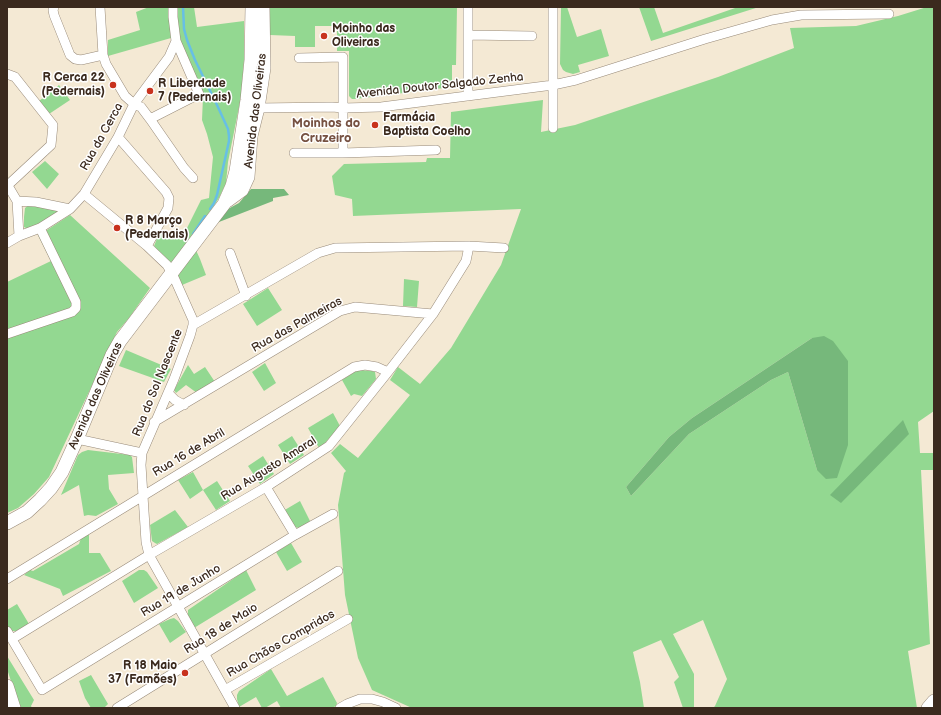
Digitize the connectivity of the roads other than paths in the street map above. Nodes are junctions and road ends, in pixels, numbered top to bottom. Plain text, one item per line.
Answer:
1 (54, 7) edge
2 (100, 7) edge
3 (173, 7) edge
4 (252, 7) edge
5 (263, 7) edge
6 (468, 7) edge
7 (553, 7) edge
8 (889, 14) dead end
9 (468, 35) junction
10 (532, 36) dead end
11 (176, 41) junction
12 (103, 55) junction
13 (299, 58) dead end
14 (7, 74) edge
15 (553, 85) junction
16 (468, 96) junction
17 (247, 100) junction
18 (134, 104) junction
19 (258, 108) junction
20 (343, 108) junction
21 (150, 119) junction
22 (553, 128) dead end
23 (118, 137) junction
24 (436, 150) dead end
25 (294, 153) dead end
26 (343, 153) junction
27 (193, 178) dead end
28 (7, 185) edge
29 (84, 194) junction
30 (17, 201) junction
31 (224, 204) junction
32 (70, 208) junction
33 (40, 228) junction
34 (19, 236) junction
35 (7, 243) edge
36 (147, 246) junction
37 (469, 246) junction
38 (504, 248) dead end
39 (230, 253) dead end
40 (172, 272) junction
41 (246, 296) junction
42 (432, 314) junction
43 (193, 326) junction
44 (7, 334) edge
45 (388, 372) junction
46 (168, 393) junction
47 (184, 405) junction
48 (154, 422) junction
49 (77, 439) junction
50 (142, 452) junction
51 (266, 487) junction
52 (143, 496) junction
53 (334, 514) dead end
54 (7, 523) edge
55 (295, 535) junction
56 (150, 555) junction
57 (338, 570) dead end
58 (7, 579) edge
59 (178, 607) junction
60 (348, 619) dead end
61 (7, 631) edge
62 (12, 639) junction
63 (204, 654) junction
64 (7, 686) edge
65 (226, 690) junction
66 (934, 701) edge
67 (344, 707) edge
68 (14, 708) edge
69 (117, 708) edge
70 (235, 708) edge
71 (396, 708) edge
72 (928, 708) edge

1 - 12 street
2 - 12 street, Rua da Cerca
3 - 11 street
4 - 17 street, Avenida das Oliveiras
5 - 19 street, Avenida das Oliveiras
6 - 9 street
7 - 15 street
8 - 15 street, Avenida Doutor Salgado Zenha
9 - 10 street
9 - 16 street
11 - 18 street
11 - 21 street
12 - 18 street, Rua da Cerca
13 - 20 street
14 - 28 street
15 - 16 street, Avenida Doutor Salgado Zenha
15 - 22 street
16 - 20 street, Avenida Doutor Salgado Zenha
17 - 19 street
17 - 31 street, Avenida das Oliveiras
18 - 21 street
18 - 23 street, Rua da Cerca
19 - 20 street, Avenida Doutor Salgado Zenha
19 - 31 street, Avenida das Oliveiras
20 - 26 street
21 - 27 street
23 - 29 street, Rua da Cerca
23 - 36 street
24 - 26 street
25 - 26 street
28 - 30 street
29 - 32 street, Rua da Cerca
29 - 36 street
30 - 32 street
30 - 34 street
31 - 40 street, Avenida das Oliveiras
32 - 33 street, Rua da Cerca
33 - 34 street, Rua da Cerca
33 - 44 street
34 - 35 street, Rua da Cerca
36 - 40 street
37 - 38 street, Rua do Sol Nascente
37 - 41 street, Rua do Sol Nascente
37 - 42 street, Rua Augusto Amaral
39 - 41 street
40 - 43 street
40 - 49 street, Avenida das Oliveiras
41 - 43 street, Rua do Sol Nascente
42 - 45 street, Rua Augusto Amaral
42 - 47 street, Rua das Palmeiras
43 - 46 street, Rua do Sol Nascente
45 - 51 street, Rua Augusto Amaral
45 - 52 street, Rua 16 de Abril
46 - 47 street
46 - 48 street, Rua do Sol Nascente
47 - 48 street, Rua das Palmeiras
48 - 50 street, Rua do Sol Nascente
49 - 50 street
49 - 54 street, Avenida das Oliveiras
50 - 52 street, Rua do Sol Nascente
51 - 55 street
51 - 56 street, Rua Augusto Amaral
52 - 56 street, Rua do Sol Nascente
52 - 58 street, Rua 16 de Abril
53 - 55 street, Rua 19 de Junho
55 - 59 street, Rua 19 de Junho
56 - 59 street, Rua do Sol Nascente
56 - 62 street, Rua Augusto Amaral
57 - 63 street, Rua 18 de Maio
59 - 62 street, Rua 19 de Junho
59 - 63 street, Rua do Sol Nascente
60 - 65 street, Rua Chãos Compridos
61 - 62 street
63 - 65 street, Rua do Sol Nascente
63 - 69 street, Rua 18 de Maio
64 - 68 street
65 - 70 street, Rua do Sol Nascente
66 - 72 street
67 - 71 street

